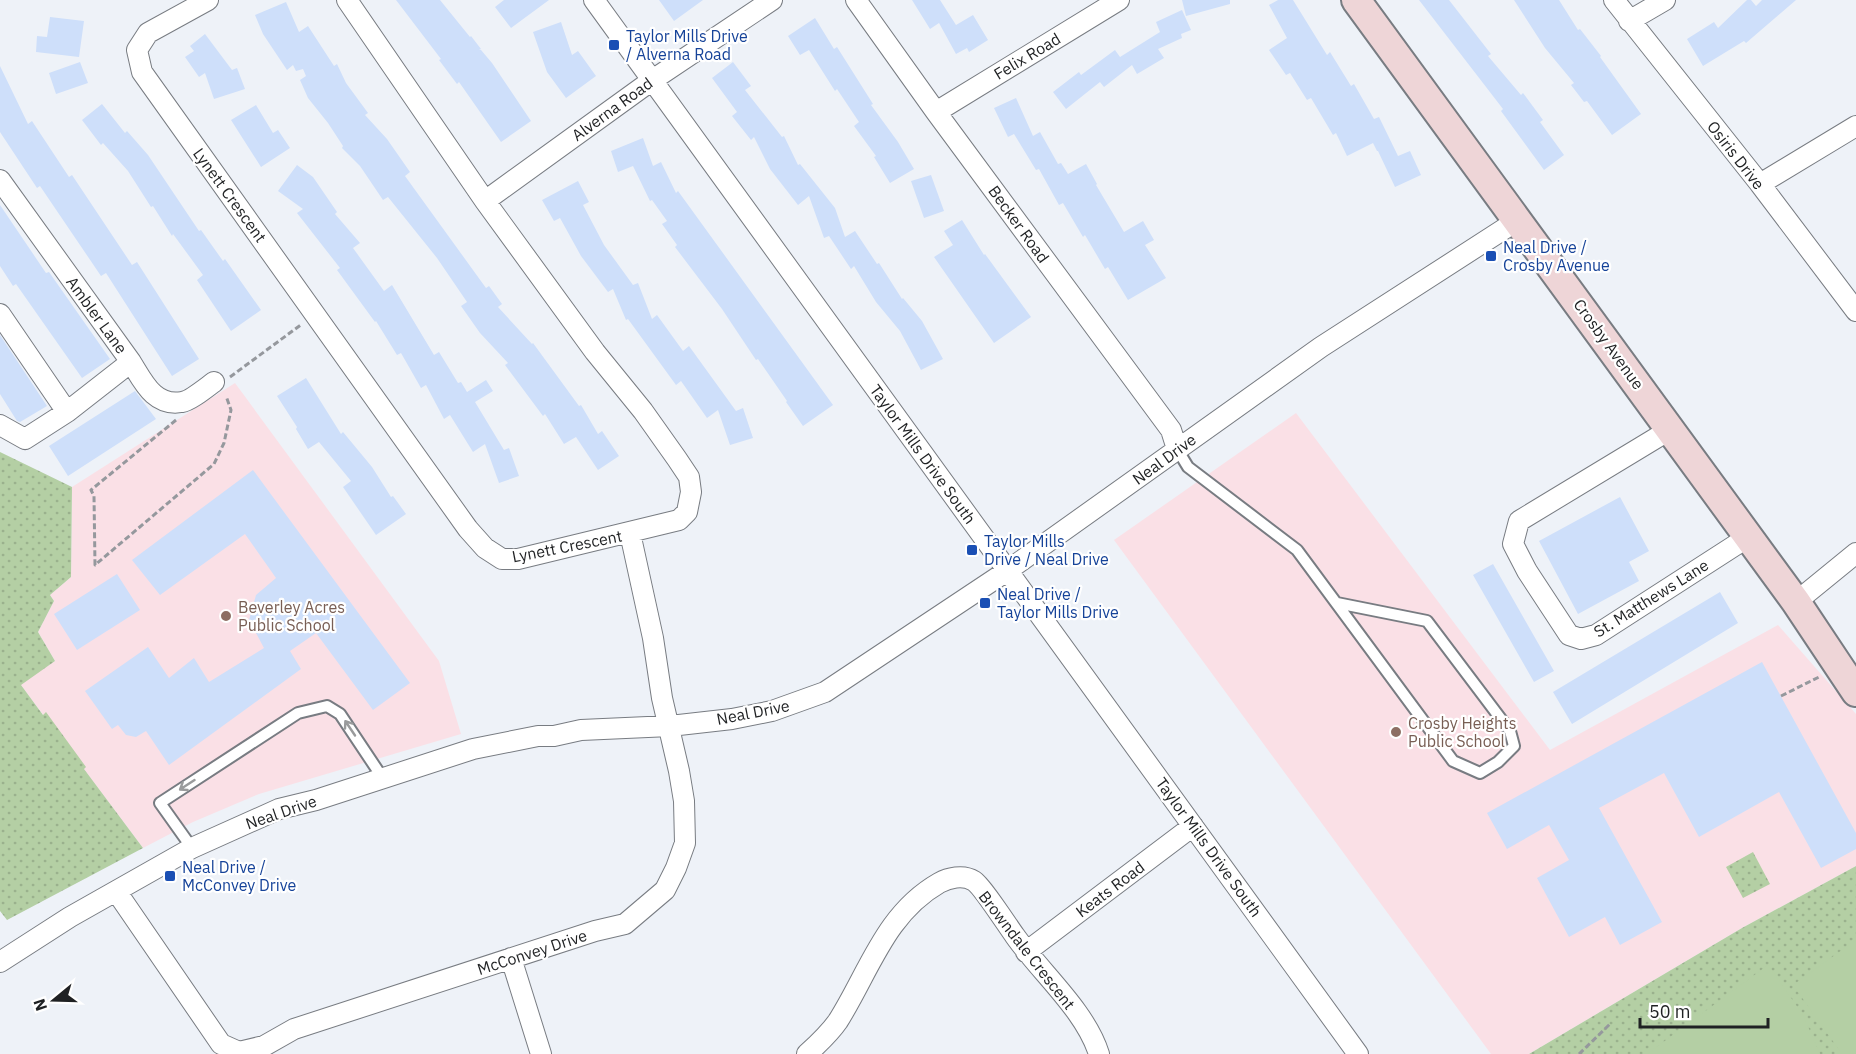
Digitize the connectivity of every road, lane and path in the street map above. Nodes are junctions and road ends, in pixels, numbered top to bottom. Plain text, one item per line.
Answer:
1 (208, 0) edge
2 (347, 0) edge
3 (594, 0) edge
4 (772, 0) edge
5 (856, 0) edge
6 (1119, 0) edge
7 (1356, 0) edge
8 (1614, 0) edge
9 (1665, 0) edge
10 (1629, 21) junction
11 (651, 81) junction
12 (936, 112) junction
13 (1856, 126) edge
14 (0, 180) edge
15 (1760, 184) junction
16 (485, 201) junction
17 (1518, 220) junction
18 (1856, 311) edge
19 (0, 314) edge
20 (316, 315) junction
21 (131, 362) junction
22 (220, 386) junction
23 (67, 412) junction
24 (178, 419) dead end
25 (0, 425) edge
26 (1671, 429) junction
27 (1177, 450) junction
28 (630, 533) junction
29 (1748, 537) junction
30 (1856, 553) edge
31 (1007, 571) junction
32 (1796, 602) junction
33 (1336, 603) junction
34 (1820, 676) dead end
35 (1856, 692) edge
36 (1781, 696) dead end
37 (670, 726) junction
38 (382, 777) junction
39 (1193, 826) junction
40 (192, 848) junction
41 (116, 891) junction
42 (1026, 952) junction
43 (511, 958) junction
44 (0, 962) edge
45 (1610, 1024) dead end
46 (541, 1054) edge
47 (807, 1054) edge
48 (1099, 1054) edge
49 (1358, 1054) edge
50 (1579, 1054) edge

1 - 20 street, Lynett Crescent
2 - 16 street, Lynett Crescent
3 - 11 street, Taylor Mills Drive South
4 - 11 street, Alverna Road
5 - 12 street, Becker Road
6 - 12 street, Felix Road
7 - 17 street, Crosby Avenue
8 - 10 street, Osiris Drive
9 - 10 street
10 - 15 street, Osiris Drive
11 - 16 street, Alverna Road
11 - 31 street, Taylor Mills Drive South
12 - 27 street, Becker Road
13 - 15 street
14 - 21 street, Ambler Lane
15 - 18 street, Osiris Drive
16 - 28 street, Lynett Crescent
17 - 26 street, Crosby Avenue
17 - 27 street, Neal Drive
19 - 23 street
20 - 22 path
20 - 28 street, Lynett Crescent
21 - 22 street, Ambler Lane
21 - 23 street
22 - 24 path
23 - 25 street
26 - 29 street, Crosby Avenue
26 - 29 street, St. Matthews Lane
27 - 31 street, Neal Drive
27 - 33 lane
28 - 37 street, McConvey Drive
29 - 32 street, Crosby Avenue
30 - 32 street
31 - 37 street, Neal Drive
31 - 39 street, Taylor Mills Drive South
32 - 35 street, Crosby Avenue
33 - 33 lane
34 - 36 path
37 - 38 street, Neal Drive
37 - 43 street, McConvey Drive
38 - 40 street, Neal Drive
38 -> 40 lane
39 - 42 street, Keats Road
39 - 49 street, Taylor Mills Drive South
40 - 41 street, Neal Drive
41 - 43 street, McConvey Drive
41 - 44 street, Neal Drive
42 - 47 street, Browndale Crescent
42 - 48 street, Browndale Crescent
43 - 46 street
45 - 50 path

